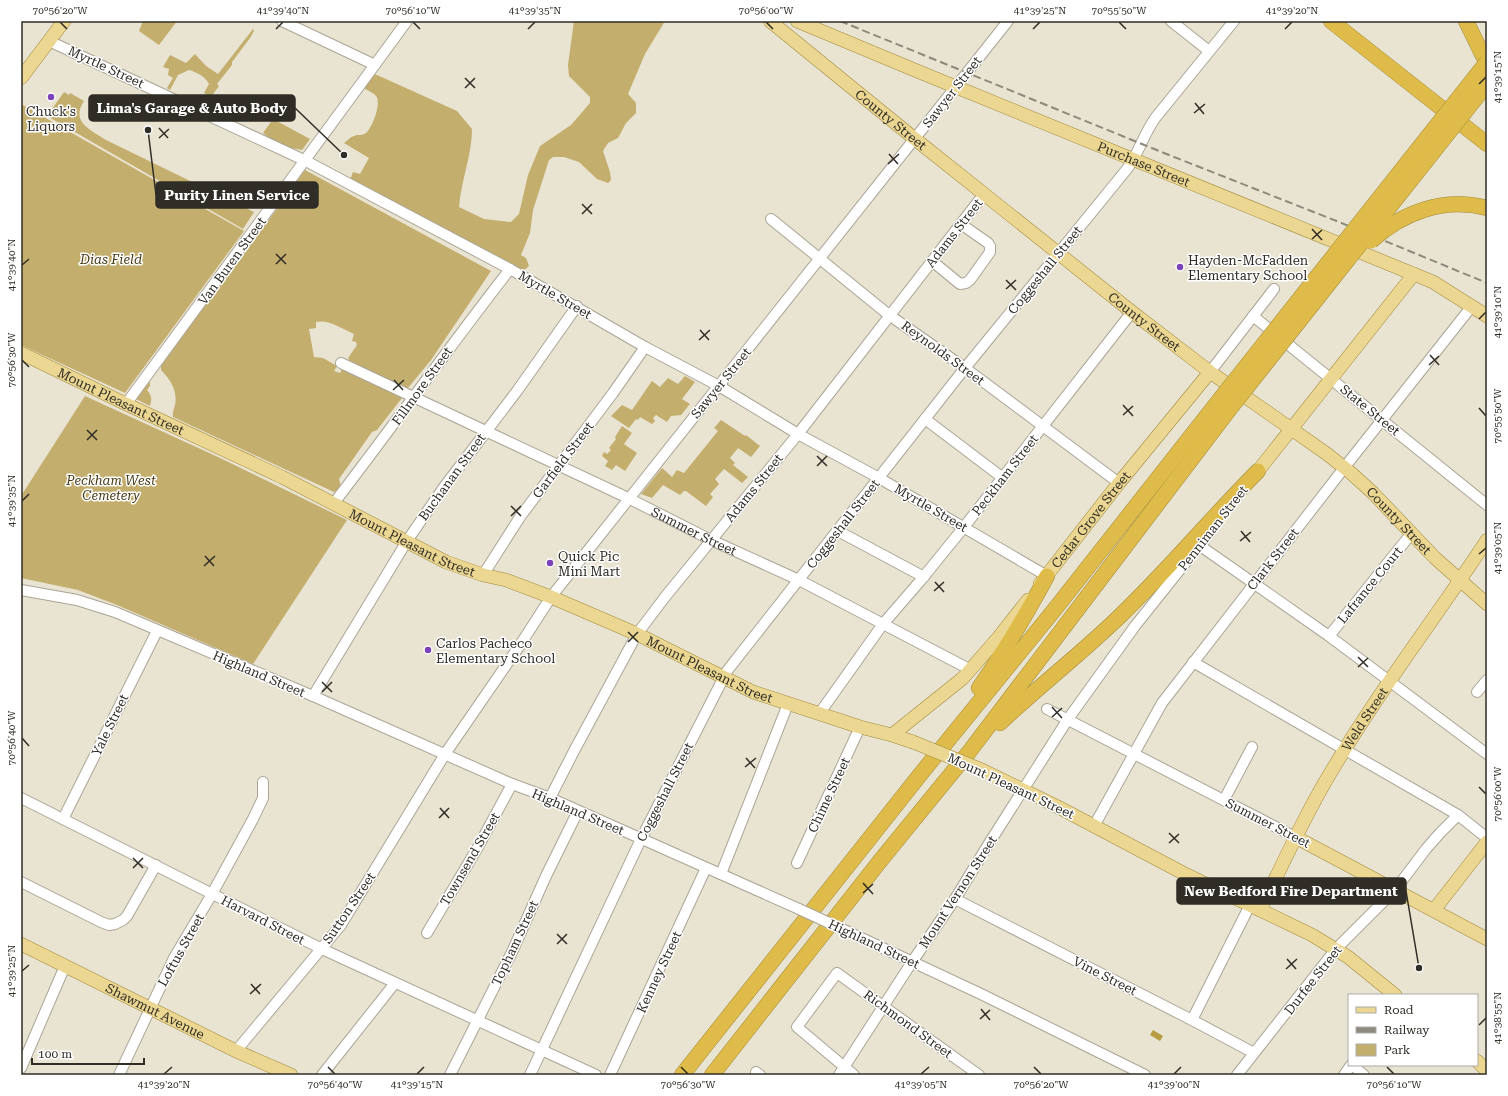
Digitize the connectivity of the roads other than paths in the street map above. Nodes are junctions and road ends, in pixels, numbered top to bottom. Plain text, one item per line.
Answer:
1 (64, 21) edge
2 (282, 21) edge
3 (407, 21) edge
4 (770, 21) edge
5 (1171, 21) edge
6 (1234, 21) edge
7 (1331, 21) edge
8 (1466, 21) edge
9 (802, 23) edge
10 (1004, 23) edge
11 (49, 41) junction
12 (796, 42) junction
13 (1209, 51) junction
14 (1487, 63) edge
15 (375, 65) junction
16 (21, 78) edge
17 (1487, 84) edge
18 (956, 87) junction
19 (915, 139) junction
20 (1487, 144) edge
21 (1134, 160) junction
22 (306, 161) junction
23 (984, 194) junction
24 (1487, 208) edge
25 (770, 219) dead end
26 (961, 224) junction
27 (1059, 254) junction
28 (820, 259) junction
29 (932, 261) junction
30 (510, 269) junction
31 (1414, 274) junction
32 (1328, 284) junction
33 (1274, 289) dead end
34 (576, 306) junction
35 (1472, 306) junction
36 (1132, 312) junction
37 (889, 315) junction
38 (1253, 316) junction
39 (1487, 316) edge
40 (645, 347) junction
41 (21, 353) edge
42 (341, 363) dead end
43 (965, 368) junction
44 (1210, 372) junction
45 (1331, 379) junction
46 (719, 386) junction
47 (414, 398) junction
48 (1227, 402) junction
49 (126, 404) junction
50 (925, 419) junction
51 (1382, 420) junction
52 (1043, 428) junction
53 (1291, 429) junction
54 (486, 430) junction
55 (798, 434) junction
56 (559, 466) junction
57 (1344, 468) junction
58 (1258, 471) junction
59 (879, 478) junction
60 (1003, 478) junction
61 (1119, 483) junction
62 (628, 498) junction
63 (334, 503) junction
64 (1487, 505) edge
65 (964, 527) junction
66 (838, 531) junction
67 (1411, 534) junction
68 (711, 540) junction
69 (1487, 540) edge
70 (407, 541) junction
71 (1199, 545) junction
72 (483, 575) junction
73 (1046, 576) junction
74 (924, 577) junction
75 (799, 580) junction
76 (1460, 581) junction
77 (1254, 583) junction
78 (22, 593) edge
79 (551, 597) junction
80 (1487, 604) edge
81 (883, 624) junction
82 (157, 631) junction
83 (637, 634) junction
84 (1329, 636) junction
85 (1193, 662) junction
86 (971, 670) junction
87 (723, 678) junction
88 (1487, 680) edge
89 (1389, 682) junction
90 (1477, 692) dead end
91 (313, 696) junction
92 (788, 704) junction
93 (1047, 709) dead end
94 (819, 714) junction
95 (1068, 720) junction
96 (860, 727) junction
97 (892, 735) junction
98 (946, 743) junction
99 (1252, 747) dead end
100 (1345, 750) junction
101 (969, 752) junction
102 (445, 754) junction
103 (1135, 754) junction
104 (1487, 754) edge
105 (263, 782) dead end
106 (512, 784) junction
107 (1023, 790) junction
108 (21, 798) edge
109 (550, 798) junction
110 (1224, 800) junction
111 (578, 811) junction
112 (1458, 815) junction
113 (64, 819) junction
114 (1094, 826) junction
115 (1297, 838) junction
116 (1487, 838) edge
117 (641, 839) junction
118 (1487, 842) edge
119 (797, 864) dead end
120 (156, 865) junction
121 (706, 868) junction
122 (721, 874) junction
123 (21, 882) edge
124 (1395, 890) junction
125 (212, 894) junction
126 (955, 900) junction
127 (1255, 907) junction
128 (1434, 910) junction
129 (427, 933) dead end
130 (1487, 939) edge
131 (21, 944) edge
132 (322, 949) junction
133 (1336, 949) junction
134 (912, 962) junction
135 (65, 966) junction
136 (395, 983) junction
137 (1394, 994) edge
138 (883, 1006) junction
139 (149, 1008) junction
140 (1192, 1020) junction
141 (478, 1021) junction
142 (541, 1050) junction
143 (236, 1051) junction
144 (1254, 1053) junction
145 (1478, 1062) edge
146 (1350, 1066) edge
147 (1352, 1066) edge
148 (21, 1068) edge
149 (842, 1071) edge
150 (1487, 1071) edge
151 (119, 1075) edge
152 (291, 1075) edge
153 (322, 1075) edge
154 (450, 1075) edge
155 (530, 1075) edge
156 (596, 1075) edge
157 (610, 1075) edge
158 (682, 1075) edge
159 (712, 1075) edge
160 (854, 1075) edge
161 (979, 1075) edge
162 (1145, 1075) edge
163 (1237, 1075) edge
164 (1344, 1075) edge
165 (1364, 1075) edge

1 - 11 main road
2 - 15 street
3 - 15 street, Van Buren Street
4 - 12 main road, County Street
5 - 13 street
6 - 13 street, Coggeshall Street
7 - 20 highway
8 - 14 highway
9 - 12 main road
9 - 18 main road, Purchase Street
10 - 18 street, Sawyer Street
11 - 16 main road
11 - 22 street, Myrtle Street
12 - 19 main road, County Street
13 - 21 street, Coggeshall Street
14 - 48 highway, bridge
15 - 22 street, Van Buren Street
17 - 32 highway, bridge
18 - 19 street, Sawyer Street
18 - 21 main road, Purchase Street
19 - 23 main road, County Street
19 - 28 street, Sawyer Street
21 - 27 street, Coggeshall Street
21 - 31 main road, Purchase Street
22 - 30 street, Myrtle Street
22 - 49 street, Van Buren Street
23 - 26 street, Adams Street
23 - 27 main road, County Street
24 - 32 highway, bridge
25 - 28 street, Reynolds Street
26 - 29 street, Adams Street
26 - 29 street
27 - 36 main road, County Street
27 - 43 street, Coggeshall Street
28 - 37 street, Reynolds Street
28 - 46 street, Sawyer Street
29 - 37 street, Adams Street
30 - 34 street, Myrtle Street
30 - 47 street, Fillmore Street
31 - 35 main road, Purchase Street
31 - 45 main road, Penniman Street
32 - 48 highway, bridge
33 - 38 street, Cedar Grove Street
34 - 40 street, Myrtle Street
34 - 54 street, Buchanan Street
35 - 39 main road, Purchase Street
35 - 51 street, Clark Street
36 - 44 main road, County Street
36 - 52 street, Peckham Street
37 - 43 street, Reynolds Street
37 - 55 street, Adams Street
38 - 44 street, Cedar Grove Street
38 - 45 street, State Street
40 - 46 street, Myrtle Street
40 - 56 street, Garfield Street
41 - 49 main road, Mount Pleasant Street
42 - 47 street, Summer Street
43 - 50 street, Coggeshall Street
43 - 52 street, Reynolds Street
44 - 53 main road, County Street
44 - 61 main road, Cedar Grove Street
45 - 51 street, State Street
45 - 53 main road, Penniman Street
46 - 55 street, Myrtle Street
46 - 62 street, Sawyer Street
47 - 54 street, Summer Street
47 - 63 street, Fillmore Street
48 - 98 highway
48 - 101 highway
49 - 63 main road, Mount Pleasant Street
50 - 59 street, Coggeshall Street
50 - 60 street
51 - 57 street, Clark Street
51 - 64 street, State Street
52 - 60 street, Peckham Street
52 - 61 street, Reynolds Street
53 - 57 main road, County Street
53 - 58 main road, Penniman Street
54 - 56 street, Summer Street
54 - 70 street, Buchanan Street
55 - 59 street, Myrtle Street
55 - 68 street, Adams Street
56 - 62 street, Summer Street
56 - 72 street, Garfield Street
57 - 67 main road, County Street
57 - 77 street, Clark Street
58 - 71 street, Penniman Street
58 - 101 highway
59 - 65 street, Myrtle Street
59 - 66 street, Coggeshall Street
60 - 65 street, Peckham Street
61 - 73 main road, Cedar Grove Street
62 - 68 street, Summer Street
62 - 79 street, Sawyer Street
63 - 70 main road, Mount Pleasant Street
65 - 73 street, Myrtle Street
65 - 74 street, Peckham Street
66 - 74 street
66 - 75 street, Coggeshall Street
67 - 76 main road, County Street
67 - 84 street, Lafrance Court
68 - 75 street, Summer Street
68 - 83 street, Adams Street
69 - 76 main road, Weld Street
70 - 72 main road, Mount Pleasant Street
70 - 91 street, Buchanan Street
71 - 77 street
71 - 95 street, Penniman Street
72 - 79 main road, Mount Pleasant Street
73 - 86 main road, Cedar Grove Street
73 - 98 highway
74 - 81 street, Peckham Street
75 - 81 street, Summer Street
75 - 87 street, Coggeshall Street
76 - 80 main road, County Street
76 - 89 main road, Weld Street
77 - 84 street
77 - 85 street, Clark Street
78 - 82 street, Highland Street
79 - 83 main road, Mount Pleasant Street
79 - 102 street, Sawyer Street
81 - 86 street, Summer Street
81 - 94 street, Peckham Street
82 - 91 street, Highland Street
82 - 113 street, Yale Street
83 - 87 main road, Mount Pleasant Street
83 - 109 street, Adams Street
84 - 89 street
85 - 100 street
85 - 103 street, Clark Street
86 - 97 main road, Cedar Grove Street
87 - 92 main road, Mount Pleasant Street
87 - 117 street, Coggeshall Street
88 - 90 street
89 - 100 main road, Weld Street
89 - 104 street
91 - 102 street, Highland Street
92 - 94 main road, Mount Pleasant Street
92 - 122 street
93 - 95 street, Summer Street
94 - 96 main road, Mount Pleasant Street
95 - 103 street, Summer Street
95 - 107 street, Penniman Street
96 - 97 main road, Mount Pleasant Street
96 - 119 street, Chime Street
97 - 107 main road, Mount Pleasant Street, bridge
98 - 158 highway
99 - 110 street
100 - 112 street
100 - 115 main road, Weld Street
101 - 159 highway
102 - 106 street, Highland Street
102 - 132 street, Sutton Street
103 - 110 street, Summer Street
103 - 114 street, Clark Street
105 - 125 street, Loftus Street
106 - 109 street, Highland Street
106 - 129 street, Townsend Street
107 - 114 main road, Mount Pleasant Street
107 - 126 street, Mount Vernon Street
108 - 113 street, Harvard Street
109 - 111 street, Highland Street
110 - 115 street, Summer Street
111 - 117 street, Highland Street
111 - 141 street, Topham Street
112 - 116 street
112 - 124 street, Durfee Street
113 - 120 street, Harvard Street
114 - 127 main road, Mount Pleasant Street
115 - 124 main road, Summer Street
115 - 127 main road, Weld Street
117 - 121 street, Highland Street
117 - 142 street, Coggeshall Street
118 - 128 main road
120 - 123 street
120 - 125 street, Harvard Street
121 - 122 street, Highland Street
121 - 157 street, Kenney Street
122 - 134 street, Highland Street, bridge
124 - 128 main road, Summer Street
124 - 133 street, Durfee Street
125 - 132 street, Harvard Street
125 - 139 street, Loftus Street
126 - 134 street, Mount Vernon Street
126 - 140 street, Vine Street
127 - 133 main road, Mount Pleasant Street
127 - 140 street
128 - 130 main road, Summer Street
131 - 135 main road, Shawmut Avenue
132 - 136 street, Harvard Street
132 - 143 street, Sutton Street
133 - 137 main road, Mount Pleasant Street
133 - 144 street, Durfee Street
134 - 138 street, Mount Vernon Street
134 - 162 street, Highland Street
135 - 139 main road, Shawmut Avenue
135 - 148 street
136 - 141 street, Harvard Street
136 - 153 street
138 - 149 street, Mount Vernon Street
138 - 149 street, Richmond Street
138 - 161 street, Richmond Street
139 - 143 main road, Shawmut Avenue
139 - 151 street, Loftus Street
140 - 144 street, Vine Street
141 - 142 street, Harvard Street
141 - 154 street, Topham Street
142 - 155 street, Coggeshall Street
142 - 156 street, Harvard Street
143 - 152 main road, Shawmut Avenue
144 - 163 street, Durfee Street
145 - 150 main road
146 - 164 street
147 - 165 street
149 - 160 street

